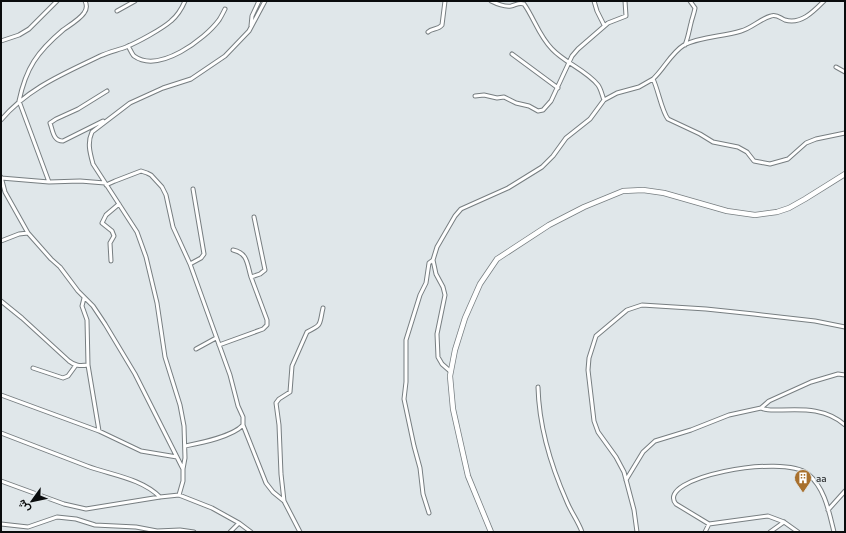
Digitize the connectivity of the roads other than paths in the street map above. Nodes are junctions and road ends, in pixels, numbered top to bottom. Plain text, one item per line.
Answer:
1 (57, 1) edge
2 (85, 1) edge
3 (135, 1) edge
4 (185, 1) edge
5 (259, 1) edge
6 (265, 1) edge
7 (445, 1) edge
8 (491, 1) edge
9 (594, 1) edge
10 (624, 1) edge
11 (690, 1) edge
12 (824, 1) edge
13 (225, 9) dead end
14 (117, 11) dead end
15 (604, 25) junction
16 (250, 28) junction
17 (428, 32) dead end
18 (1, 41) edge
19 (685, 45) junction
20 (128, 46) junction
21 (512, 54) dead end
22 (570, 63) junction
23 (836, 67) dead end
24 (845, 72) edge
25 (652, 79) junction
26 (558, 88) junction
27 (107, 91) dead end
28 (475, 96) dead end
29 (604, 100) junction
30 (18, 101) junction
31 (108, 118) junction
32 (1, 120) edge
33 (845, 133) edge
34 (845, 174) edge
35 (1, 177) edge
36 (49, 182) junction
37 (106, 184) junction
38 (193, 189) dead end
39 (119, 204) junction
40 (254, 217) dead end
41 (28, 233) junction
42 (1, 241) edge
43 (233, 250) dead end
44 (433, 260) junction
45 (111, 261) dead end
46 (190, 264) junction
47 (251, 276) junction
48 (84, 298) junction
49 (1, 301) edge
50 (323, 308) dead end
51 (845, 327) edge
52 (216, 338) junction
53 (219, 345) junction
54 (196, 349) dead end
55 (76, 365) junction
56 (88, 365) junction
57 (33, 368) dead end
58 (450, 371) junction
59 (845, 375) edge
60 (538, 387) dead end
61 (1, 395) edge
62 (761, 408) junction
63 (845, 425) edge
64 (243, 426) junction
65 (99, 431) junction
66 (1, 433) edge
67 (185, 446) junction
68 (177, 457) junction
69 (183, 469) junction
70 (626, 480) junction
71 (1, 481) edge
72 (845, 491) edge
73 (179, 495) junction
74 (160, 497) junction
75 (284, 501) junction
76 (828, 510) junction
77 (429, 513) dead end
78 (784, 522) junction
79 (239, 523) junction
80 (1, 524) edge
81 (709, 524) junction
82 (194, 532) edge
83 (230, 532) edge
84 (251, 532) edge
85 (300, 532) edge
86 (491, 532) edge
87 (582, 532) edge
88 (637, 532) edge
89 (705, 532) edge
90 (770, 532) edge
91 (798, 532) edge
92 (834, 532) edge

1 - 18 street
2 - 30 street
3 - 14 street
4 - 20 street
5 - 16 street
6 - 16 street
7 - 17 street
8 - 22 street
9 - 15 street
10 - 15 street
11 - 19 street
12 - 19 street
13 - 20 street
15 - 22 street
16 - 31 street
19 - 25 street
20 - 30 street
21 - 26 street
22 - 26 street
22 - 29 street
23 - 24 street
25 - 29 street
25 - 33 street
26 - 28 street
27 - 31 street
29 - 44 street
30 - 32 street
30 - 36 street
31 - 37 street
34 - 58 main road
35 - 36 street
35 - 41 street
36 - 37 street
37 - 39 street
37 - 46 street
38 - 46 street
39 - 45 street
39 - 67 street
40 - 47 street
41 - 42 street
41 - 48 street
43 - 47 street
44 - 58 street
44 - 77 street
46 - 52 street
47 - 53 street
48 - 56 street
48 - 68 street
49 - 55 street
50 - 75 street
51 - 70 street
52 - 53 street
52 - 54 street
53 - 64 street
55 - 56 street
55 - 57 street
56 - 65 street
58 - 86 main road
59 - 62 street
60 - 87 street
61 - 65 street
62 - 63 street
62 - 70 street
64 - 67 street
64 - 75 street
65 - 68 street
66 - 74 street
67 - 69 street
68 - 69 street
69 - 73 street
70 - 88 street
71 - 74 street
72 - 76 street
73 - 74 street
73 - 79 street
75 - 85 street
76 - 81 street
76 - 92 street
78 - 81 street
78 - 90 street
78 - 91 street
79 - 83 street
79 - 84 street
80 - 82 street
81 - 89 street

